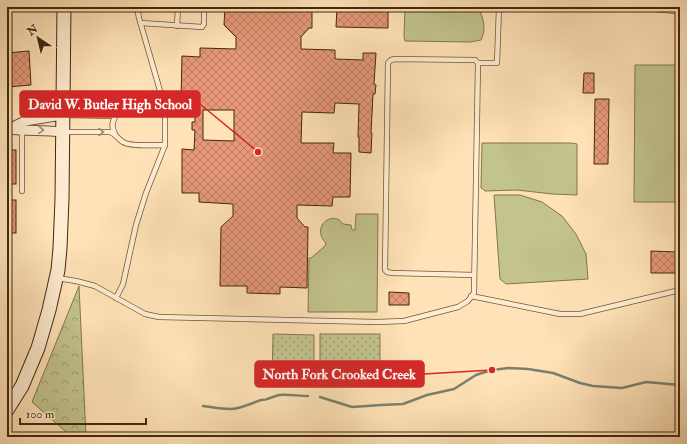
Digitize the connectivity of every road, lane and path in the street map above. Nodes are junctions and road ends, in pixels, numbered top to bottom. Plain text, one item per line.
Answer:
1 (64, 7) edge
2 (137, 7) edge
3 (178, 7) edge
4 (204, 7) edge
5 (499, 7) edge
6 (635, 7) edge
7 (680, 13) edge
8 (141, 23) junction
9 (178, 26) junction
10 (478, 63) junction
11 (164, 105) junction
12 (62, 114) junction
13 (117, 114) junction
14 (8, 129) edge
15 (22, 130) junction
16 (62, 132) junction
17 (115, 134) junction
18 (166, 145) junction
19 (22, 191) dead end
20 (474, 275) junction
21 (56, 278) junction
22 (680, 290) edge
23 (471, 296) junction
24 (116, 298) junction
25 (7, 410) edge

1 - 12 street
2 - 8 lane
3 - 9 lane
4 - 9 lane
5 - 10 lane
6 - 7 lane
8 - 9 lane
8 - 11 lane
10 - 20 lane
10 - 20 lane
11 - 13 lane
11 - 18 lane
12 - 13 lane
12 - 14 street
12 - 16 street
13 - 17 lane
14 - 15 street
15 -> 16 street
15 - 19 lane
16 -> 17 lane
16 - 21 street
17 - 18 lane
18 - 24 lane
20 - 23 lane
21 - 24 lane
21 - 25 street
22 - 23 lane
23 - 24 lane

